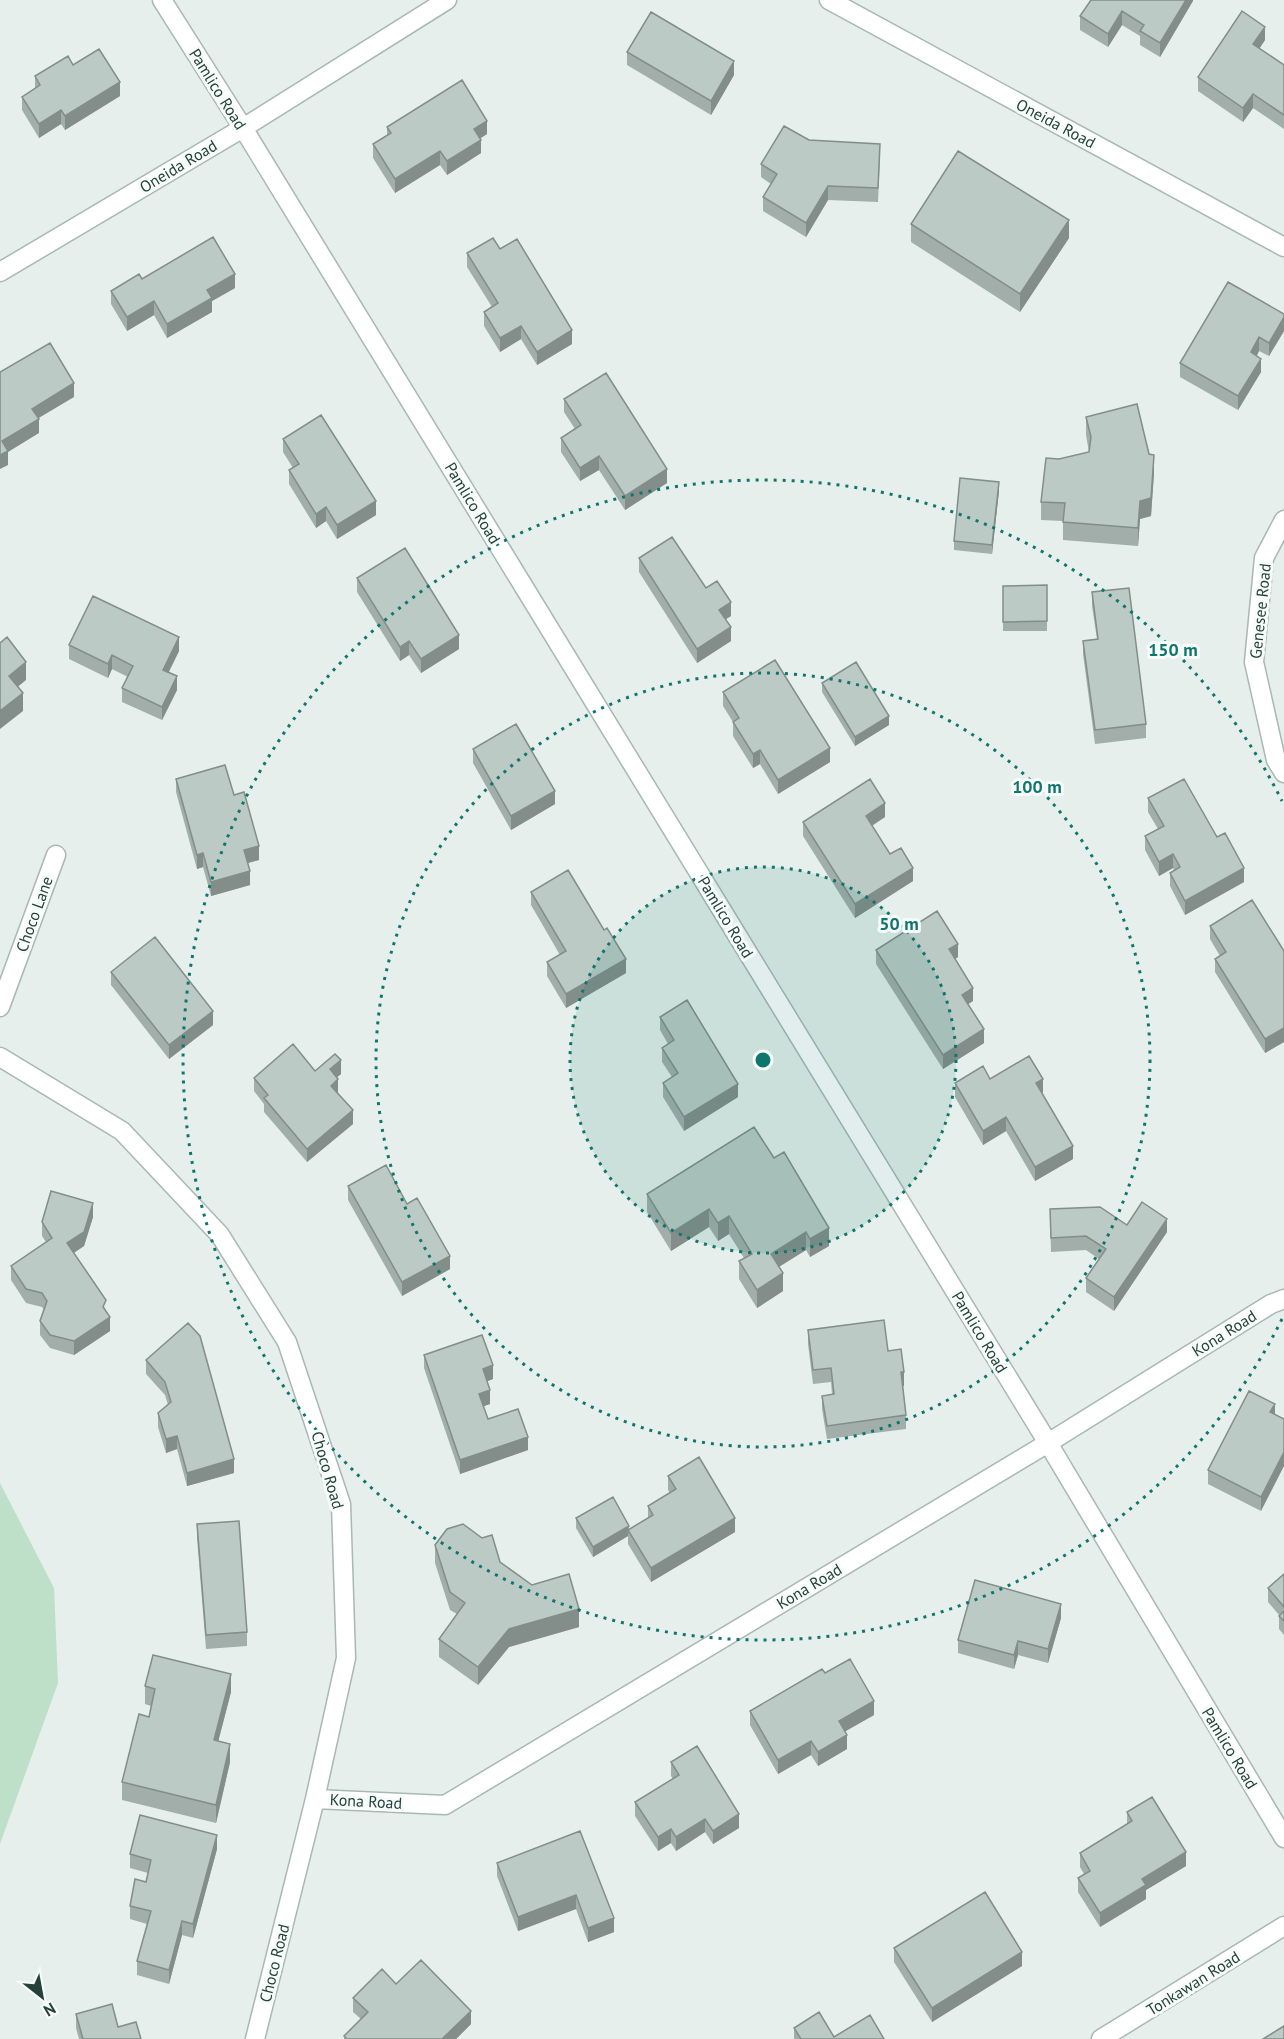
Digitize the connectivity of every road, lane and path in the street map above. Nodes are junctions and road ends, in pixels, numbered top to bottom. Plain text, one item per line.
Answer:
1 (162, 0) edge
2 (447, 0) edge
3 (829, 0) edge
4 (243, 128) junction
5 (1284, 247) edge
6 (0, 272) edge
7 (1284, 520) edge
8 (1284, 773) edge
9 (56, 855) dead end
10 (0, 1007) edge
11 (0, 1057) edge
12 (1284, 1299) edge
13 (1048, 1443) junction
14 (315, 1799) junction
15 (1284, 1838) edge
16 (1284, 1926) edge
17 (255, 2039) edge
18 (1101, 2039) edge

1 - 4 street, Pamlico Road
2 - 4 street, Oneida Road
3 - 5 street, Oneida Road
4 - 6 street, Oneida Road
4 - 13 street, Pamlico Road
7 - 8 street, Genesee Road
9 - 10 street, Choco Lane
11 - 14 street, Choco Road
12 - 13 street, Kona Road
13 - 14 street, Kona Road
13 - 15 street, Pamlico Road
14 - 17 street, Choco Road
16 - 18 street, Tonkawan Road

